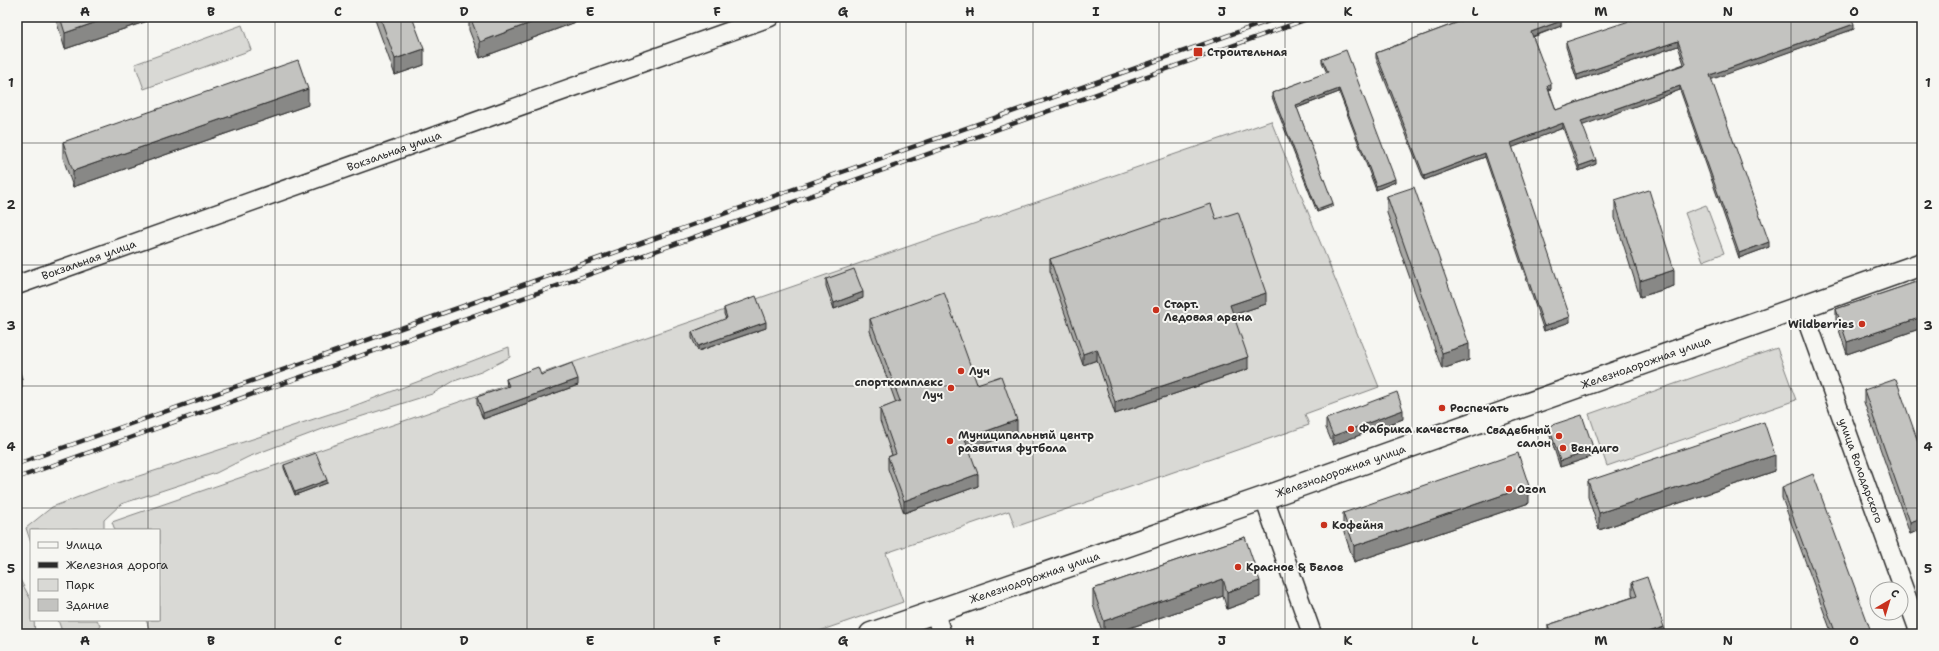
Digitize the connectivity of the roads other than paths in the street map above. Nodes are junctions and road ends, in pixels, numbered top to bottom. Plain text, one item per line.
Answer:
1 (770, 17) edge
2 (1922, 264) edge
3 (17, 285) edge
4 (1802, 307) junction
5 (1264, 498) junction
6 (934, 611) junction
7 (871, 634) edge
8 (942, 634) edge
9 (1312, 634) edge
10 (1920, 634) edge

1 - 3 street, Вокзальная улица
2 - 4 main road, Железнодорожная улица
4 - 5 main road, Железнодорожная улица
4 - 10 street, улица Володарского
5 - 6 main road, Железнодорожная улица
5 - 9 street
6 - 7 main road, Железнодорожная улица
6 - 8 street

